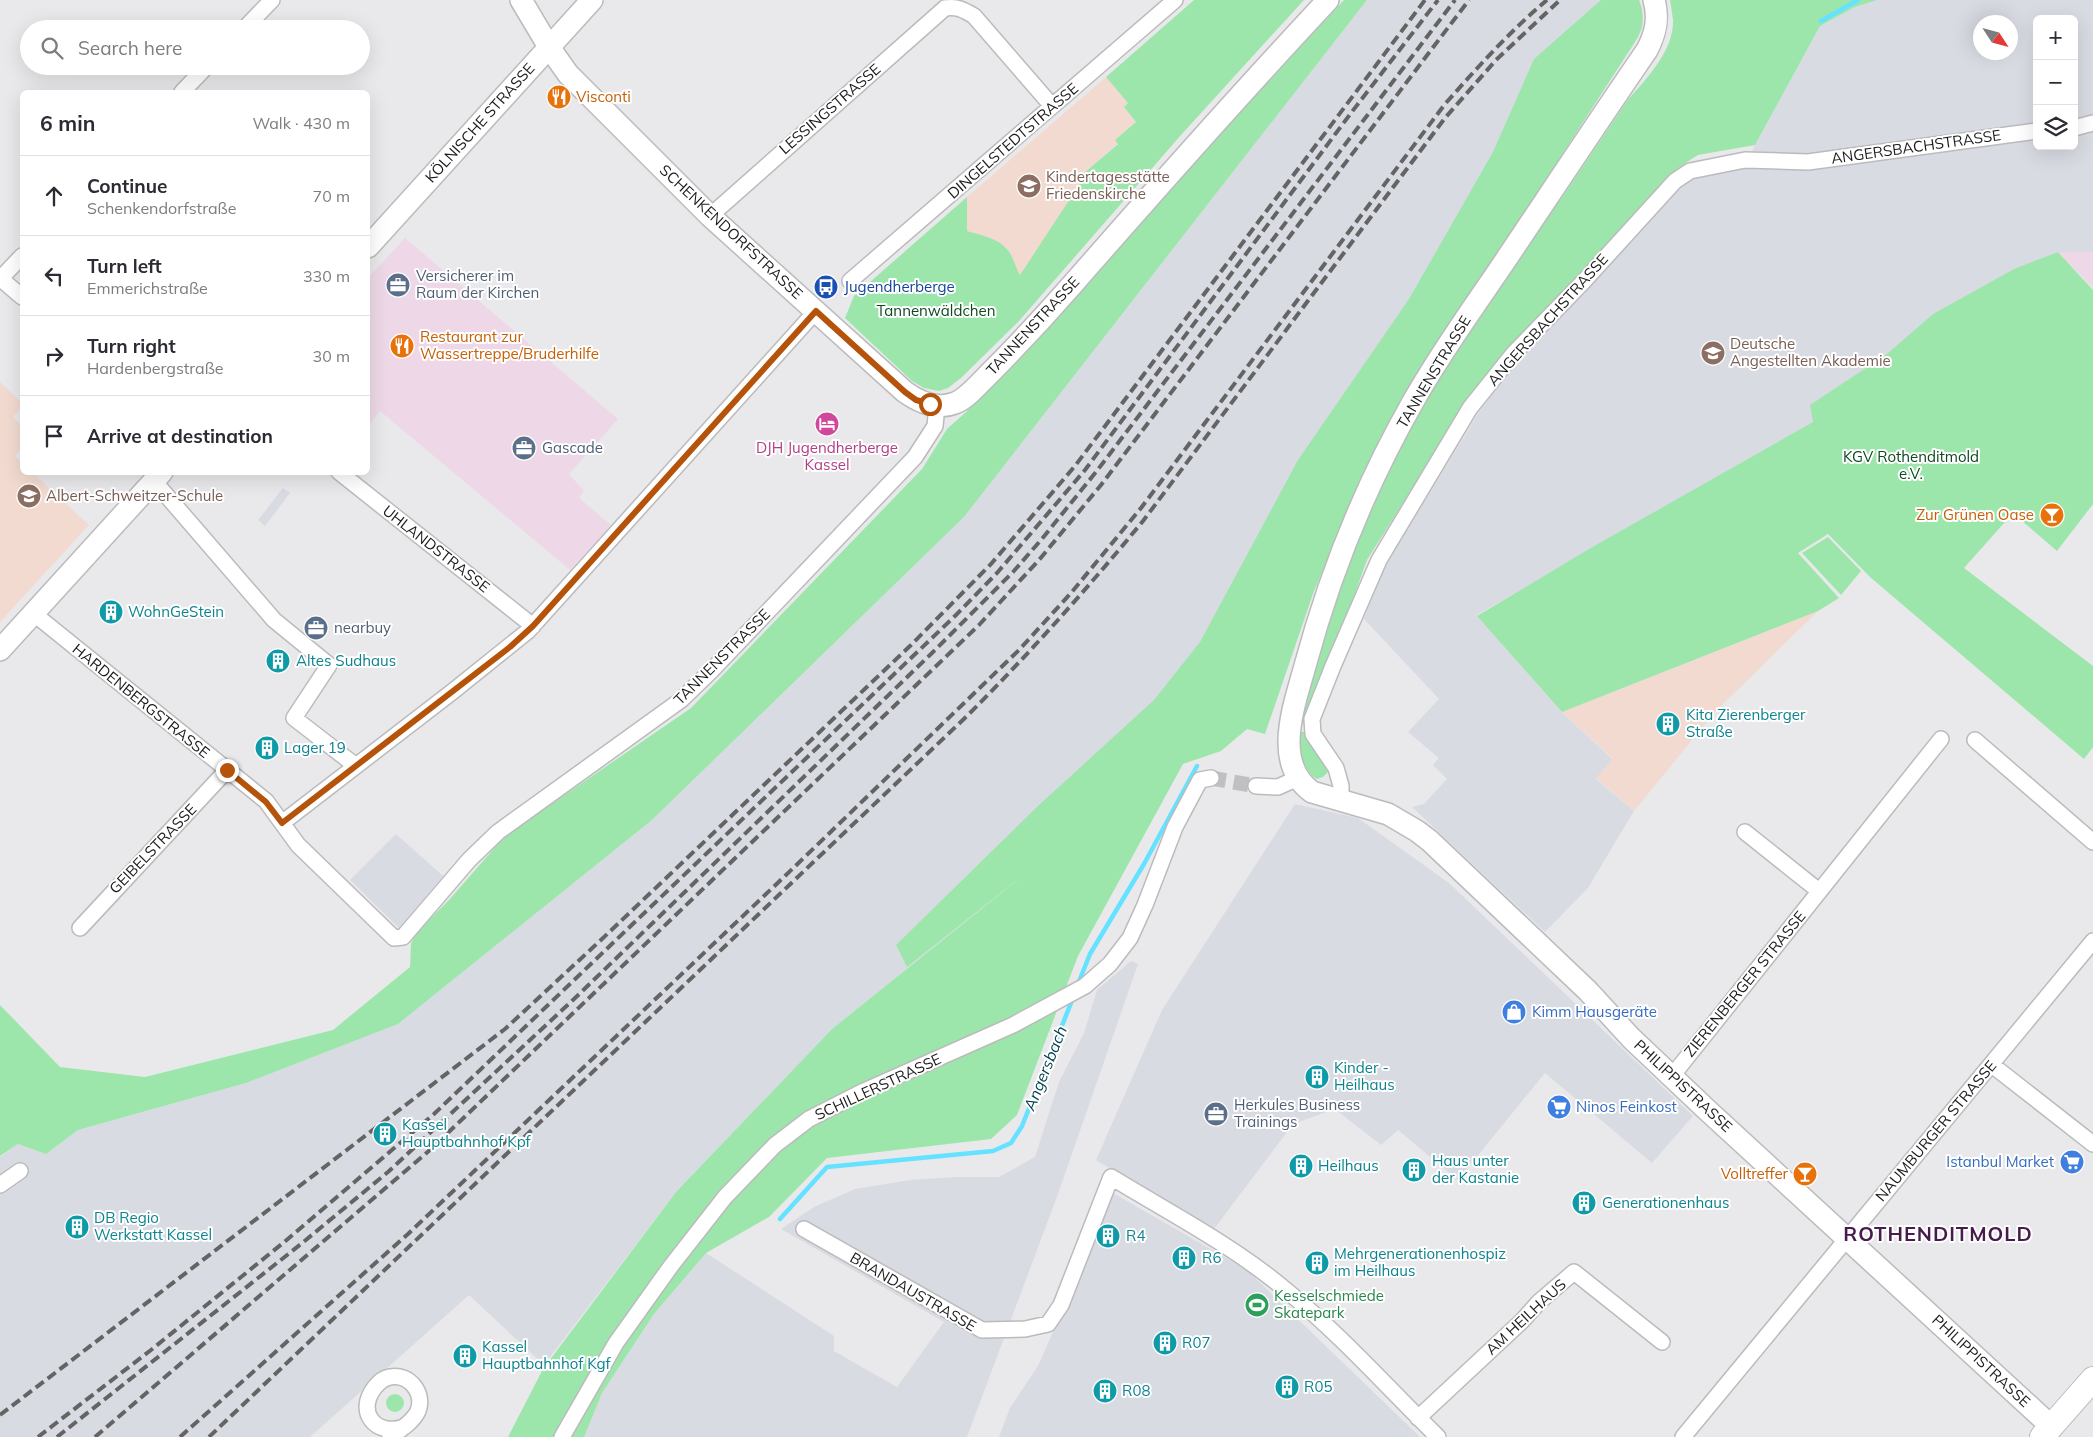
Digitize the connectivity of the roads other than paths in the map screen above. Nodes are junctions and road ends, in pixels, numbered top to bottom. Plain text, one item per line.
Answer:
1 (272, 0) edge
2 (521, 0) edge
3 (592, 0) edge
4 (1175, 0) edge
5 (1328, 0) edge
6 (1654, 0) edge
7 (253, 20) edge
8 (549, 47) junction
9 (198, 75) edge
10 (184, 90) edge
11 (1052, 106) junction
12 (2093, 123) edge
13 (2078, 127) edge
14 (2033, 132) edge
15 (710, 216) junction
16 (370, 245) edge
17 (20, 258) edge
18 (0, 278) edge
19 (850, 281) dead end
20 (20, 295) edge
21 (816, 311) junction
22 (946, 404) junction
23 (343, 475) edge
24 (158, 477) edge
25 (33, 614) junction
26 (533, 626) junction
27 (0, 650) edge
28 (1941, 739) dead end
29 (1975, 740) dead end
30 (356, 766) junction
31 (227, 770) junction
32 (1211, 778) dead end
33 (1298, 778) junction
34 (1256, 786) tunnel mouth
35 (1341, 801) junction
36 (282, 823) junction
37 (1746, 832) dead end
38 (2093, 842) edge
39 (1819, 891) junction
40 (80, 928) dead end
41 (404, 937) joint
42 (2093, 941) edge
43 (1992, 1065) junction
44 (1672, 1076) junction
45 (2093, 1144) edge
46 (20, 1170) dead end
47 (0, 1186) edge
48 (804, 1229) dead end
49 (1847, 1237) junction
50 (1662, 1342) dead end
51 (2093, 1379) edge
52 (1418, 1418) junction
53 (404, 1427) dead end
54 (2047, 1432) edge
55 (390, 1437) edge
56 (562, 1437) edge
57 (1438, 1437) edge
58 (1683, 1437) edge

1 - 7 street
2 - 8 street, SCHENKENDORFSTRASSE
3 - 8 street, KÖLNISCHE STRASSE
4 - 11 street, DINGELSTEDTSTRASSE
5 - 22 street, TANNENSTRASSE
6 - 33 street, TANNENSTRASSE
8 - 15 street, SCHENKENDORFSTRASSE
8 - 16 street, KÖLNISCHE STRASSE
9 - 10 street
11 - 15 street, LESSINGSTRASSE
11 - 19 street, DINGELSTEDTSTRASSE
12 - 13 street
14 - 35 street, ANGERSBACHSTRASSE
15 - 21 street, SCHENKENDORFSTRASSE
17 - 18 street
18 - 20 street
21 - 22 street, SCHENKENDORFSTRASSE
21 - 26 street
22 - 41 street, TANNENSTRASSE
23 - 26 street, UHLANDSTRASSE
24 - 25 street
24 - 30 street
25 - 27 street
25 - 31 street, HARDENBERGSTRASSE
26 - 30 street
28 - 39 street, ZIERENBERGER STRASSE
29 - 38 street
30 - 36 street
31 - 36 street, HARDENBERGSTRASSE
31 - 40 street, GEIBELSTRASSE
32 - 56 street, SCHILLERSTRASSE
33 - 34 street
33 - 35 street, PHILIPPISTRASSE
35 - 44 street, PHILIPPISTRASSE
36 - 41 street, HARDENBERGSTRASSE
37 - 39 street
39 - 44 street, ZIERENBERGER STRASSE
42 - 43 street, NAUMBURGER STRASSE
43 - 45 street
43 - 49 street, NAUMBURGER STRASSE
44 - 49 street, PHILIPPISTRASSE
46 - 47 street
48 - 52 street, BRANDAUSTRASSE
49 - 54 street, PHILIPPISTRASSE
49 - 58 street, NAUMBURGER STRASSE
50 - 52 street, AM HEILHAUS
51 - 54 main road
52 - 57 street, BRANDAUSTRASSE
53 - 55 street

